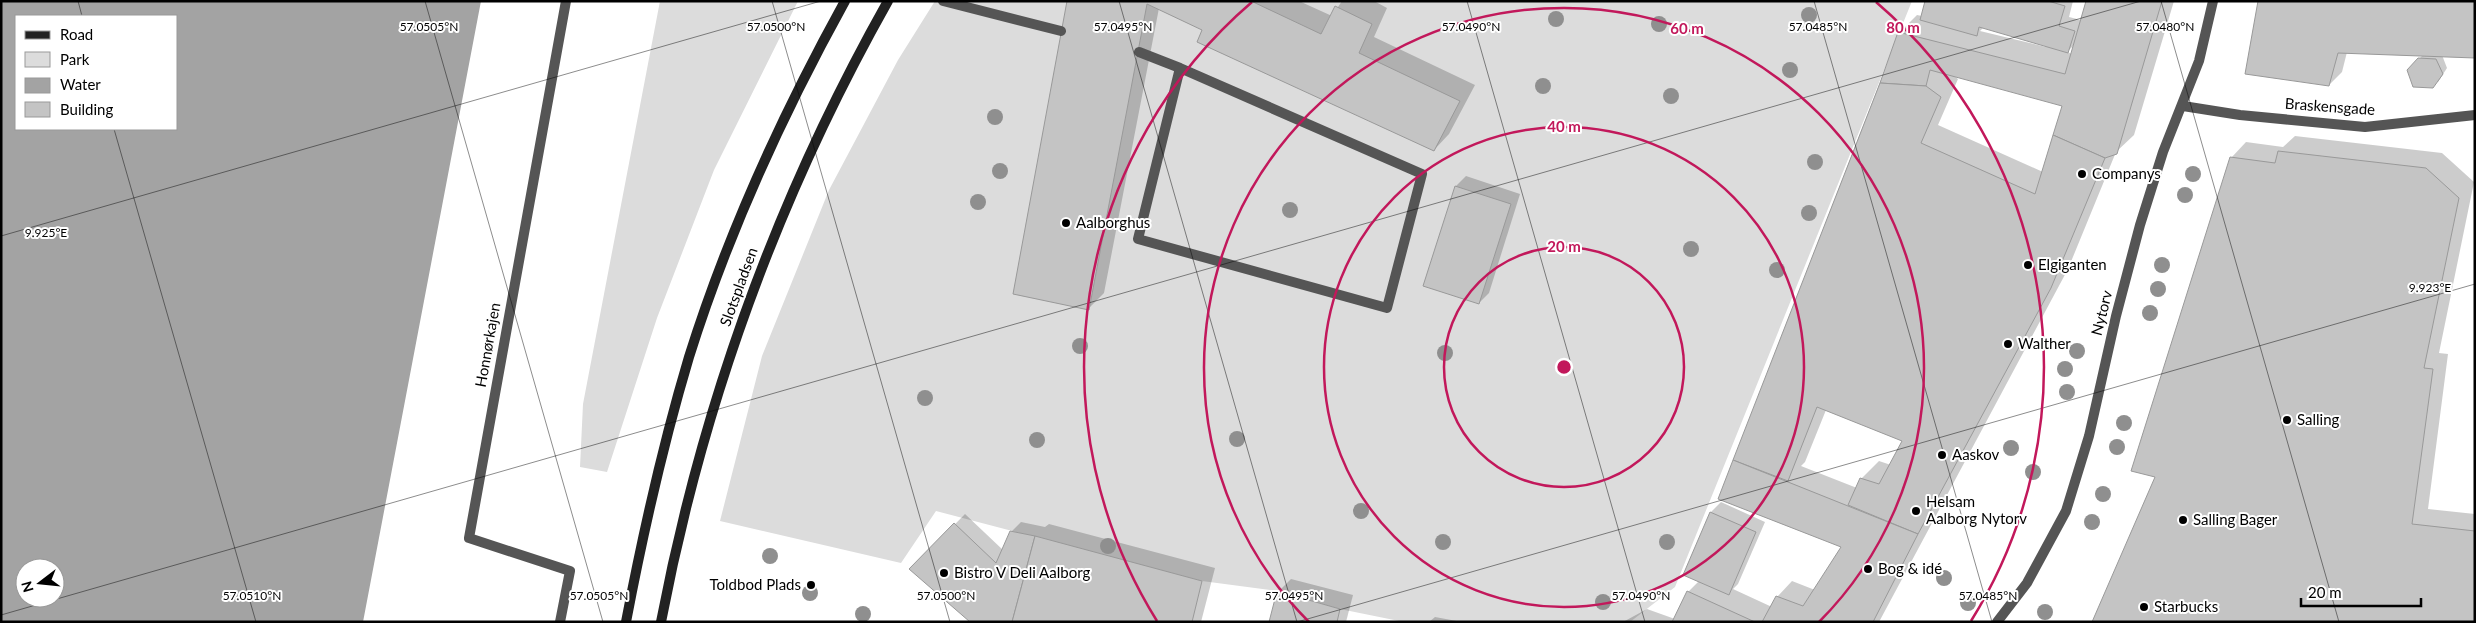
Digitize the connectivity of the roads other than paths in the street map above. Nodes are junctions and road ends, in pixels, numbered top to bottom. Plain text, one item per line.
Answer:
1 (566, 1) edge
2 (845, 1) edge
3 (888, 1) edge
4 (943, 1) edge
5 (2213, 1) edge
6 (1061, 31) dead end
7 (1139, 52) dead end
8 (1180, 68) junction
9 (2183, 106) junction
10 (2475, 115) edge
11 (560, 622) edge
12 (626, 622) edge
13 (661, 622) edge
14 (1998, 622) edge

1 - 11 street, Honnørkajen
2 - 12 main road, Slotspladsen
3 - 13 main road, Slotspladsen
4 - 6 street
5 - 9 street, Nytorv
7 - 8 street
8 - 8 street
9 - 10 street, Braskensgade
9 - 14 street, Nytorv

